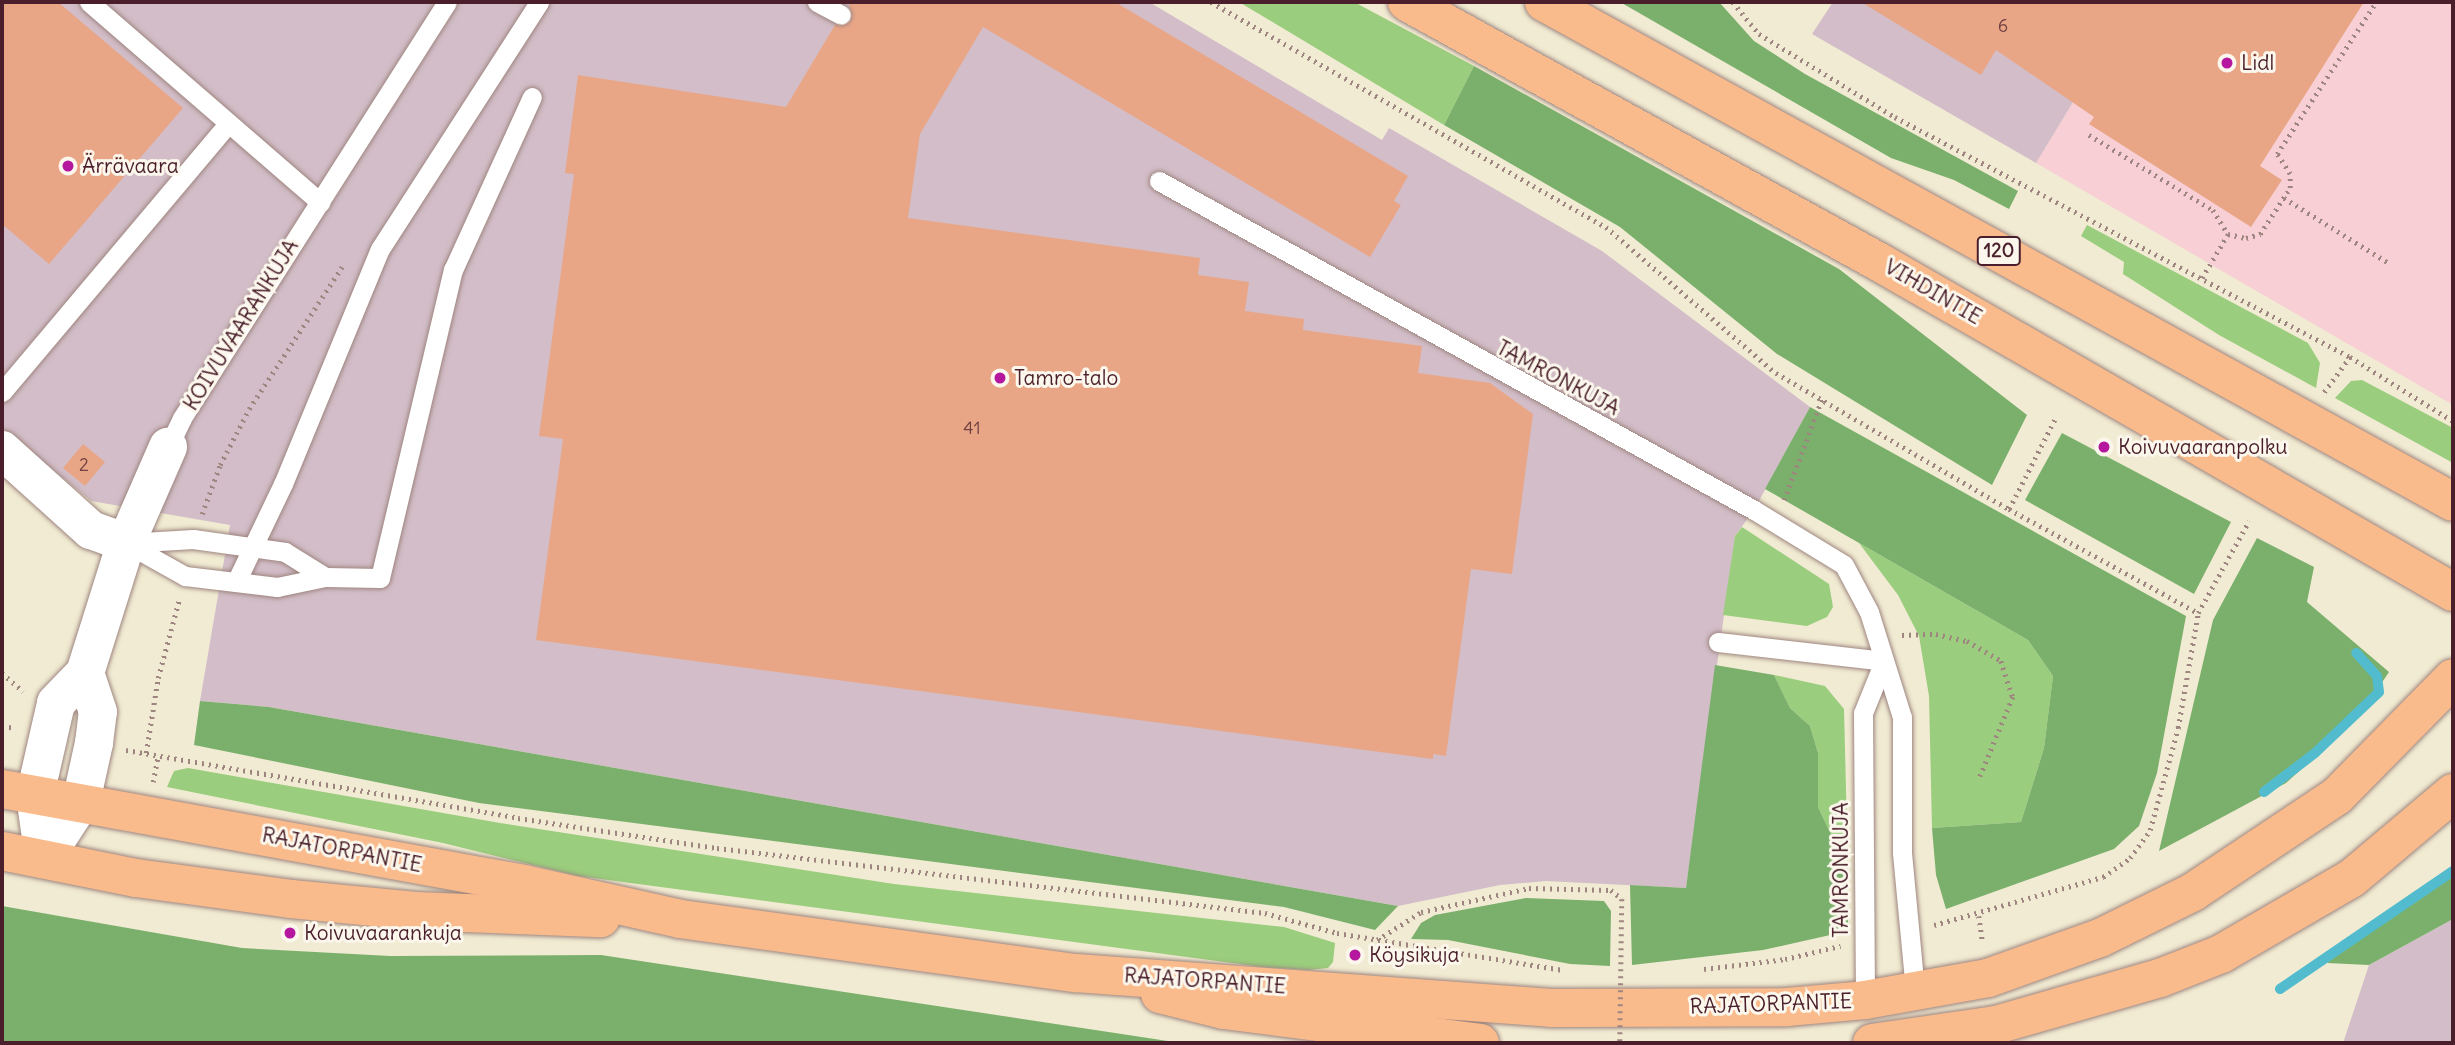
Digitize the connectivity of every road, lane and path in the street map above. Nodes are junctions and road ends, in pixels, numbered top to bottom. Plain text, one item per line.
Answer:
1 (89, 2) edge
2 (447, 2) edge
3 (540, 2) edge
4 (817, 2) edge
5 (1211, 2) edge
6 (1407, 2) edge
7 (1544, 2) edge
8 (1733, 2) edge
9 (2376, 2) edge
10 (841, 15) dead end
11 (532, 97) dead end
12 (227, 125) junction
13 (2089, 135) dead end
14 (1159, 181) dead end
15 (2284, 198) junction
16 (320, 202) junction
17 (2228, 234) junction
18 (346, 260) dead end
19 (2389, 262) dead end
20 (2202, 278) junction
21 (2350, 357) junction
22 (2, 391) edge
23 (2323, 393) dead end
24 (1822, 399) junction
25 (2055, 419) dead end
26 (2453, 421) edge
27 (168, 447) joint
28 (2, 450) edge
29 (2453, 502) edge
30 (2009, 509) junction
31 (2249, 521) dead end
32 (1775, 523) junction
33 (193, 539) junction
34 (126, 543) junction
35 (250, 547) junction
36 (185, 576) junction
37 (325, 577) junction
38 (236, 582) junction
39 (2453, 592) edge
40 (2198, 613) junction
41 (1877, 635) junction
42 (1718, 642) dead end
43 (1884, 661) junction
44 (2, 673) edge
45 (85, 673) junction
46 (2453, 678) edge
47 (34, 686) dead end
48 (24, 718) dead end
49 (2, 726) edge
50 (94, 743) junction
51 (146, 753) junction
52 (1979, 779) dead end
53 (19, 792) edge
54 (2453, 793) edge
55 (80, 802) junction
56 (2, 851) edge
57 (44, 859) junction
58 (680, 919) junction
59 (1907, 931) junction
60 (1376, 940) junction
61 (1864, 940) junction
62 (1695, 970) dead end
63 (1569, 971) dead end
64 (1076, 972) junction
65 (1606, 973) dead end
66 (1632, 975) dead end
67 (1915, 990) junction
68 (1864, 1000) junction
69 (1918, 1041) edge
70 (1480, 1043) edge
71 (1620, 1043) edge
72 (1863, 1043) edge
73 (1872, 1043) edge

1 - 12 lane
2 - 16 lane, KOIVUVAARANKUJA
3 - 35 lane
4 - 10 lane
5 - 24 path
6 - 39 main road, VIHDINTIE
7 - 29 main road, 120
8 - 20 path
9 - 15 path
11 - 37 lane
12 - 16 lane
12 - 22 lane
13 - 17 path
14 - 32 lane, TAMRONKUJA
15 - 17 path
15 - 19 path
16 - 27 lane, KOIVUVAARANKUJA
17 - 20 path
18 - 33 path
20 - 21 path
21 - 23 path
21 - 26 path
24 - 30 path
24 - 32 path
25 - 30 path
27 - 34 street, KOIVUVAARANKUJA
28 - 34 street
30 - 40 path
31 - 40 path
32 - 41 lane, TAMRONKUJA
33 - 34 lane
33 - 35 lane
34 - 36 lane
34 - 45 street, KOIVUVAARANKUJA
35 - 37 lane
35 - 38 lane
36 - 38 lane
36 - 51 path
37 - 38 lane
40 - 59 path
41 - 43 lane, TAMRONKUJA
41 - 52 path
42 - 43 lane
43 - 59 lane, TAMRONKUJA
43 - 61 lane, TAMRONKUJA
44 - 47 path
45 - 50 street
45 - 53 street, KOIVUVAARANKUJA
46 - 67 main road, RAJATORPANTIE
48 - 49 path
50 - 51 path
50 - 55 street
51 - 60 path
53 - 55 main road, RAJATORPANTIE
53 - 57 street, KOIVUVAARANKUJA
54 - 69 main road
55 - 57 street
55 - 58 main road, RAJATORPANTIE
56 - 57 main road, RAJATORPANTIE
57 - 58 main road, RAJATORPANTIE
58 - 64 main road, RAJATORPANTIE
59 - 67 lane, TAMRONKUJA
60 - 63 path
60 - 71 path, bridge
61 - 62 path
61 - 68 lane, TAMRONKUJA
64 - 68 main road, RAJATORPANTIE
64 - 70 main road, RAJATORPANTIE
65 - 66 path
67 - 68 main road, RAJATORPANTIE
67 - 69 street
68 - 72 street
69 - 73 main road

